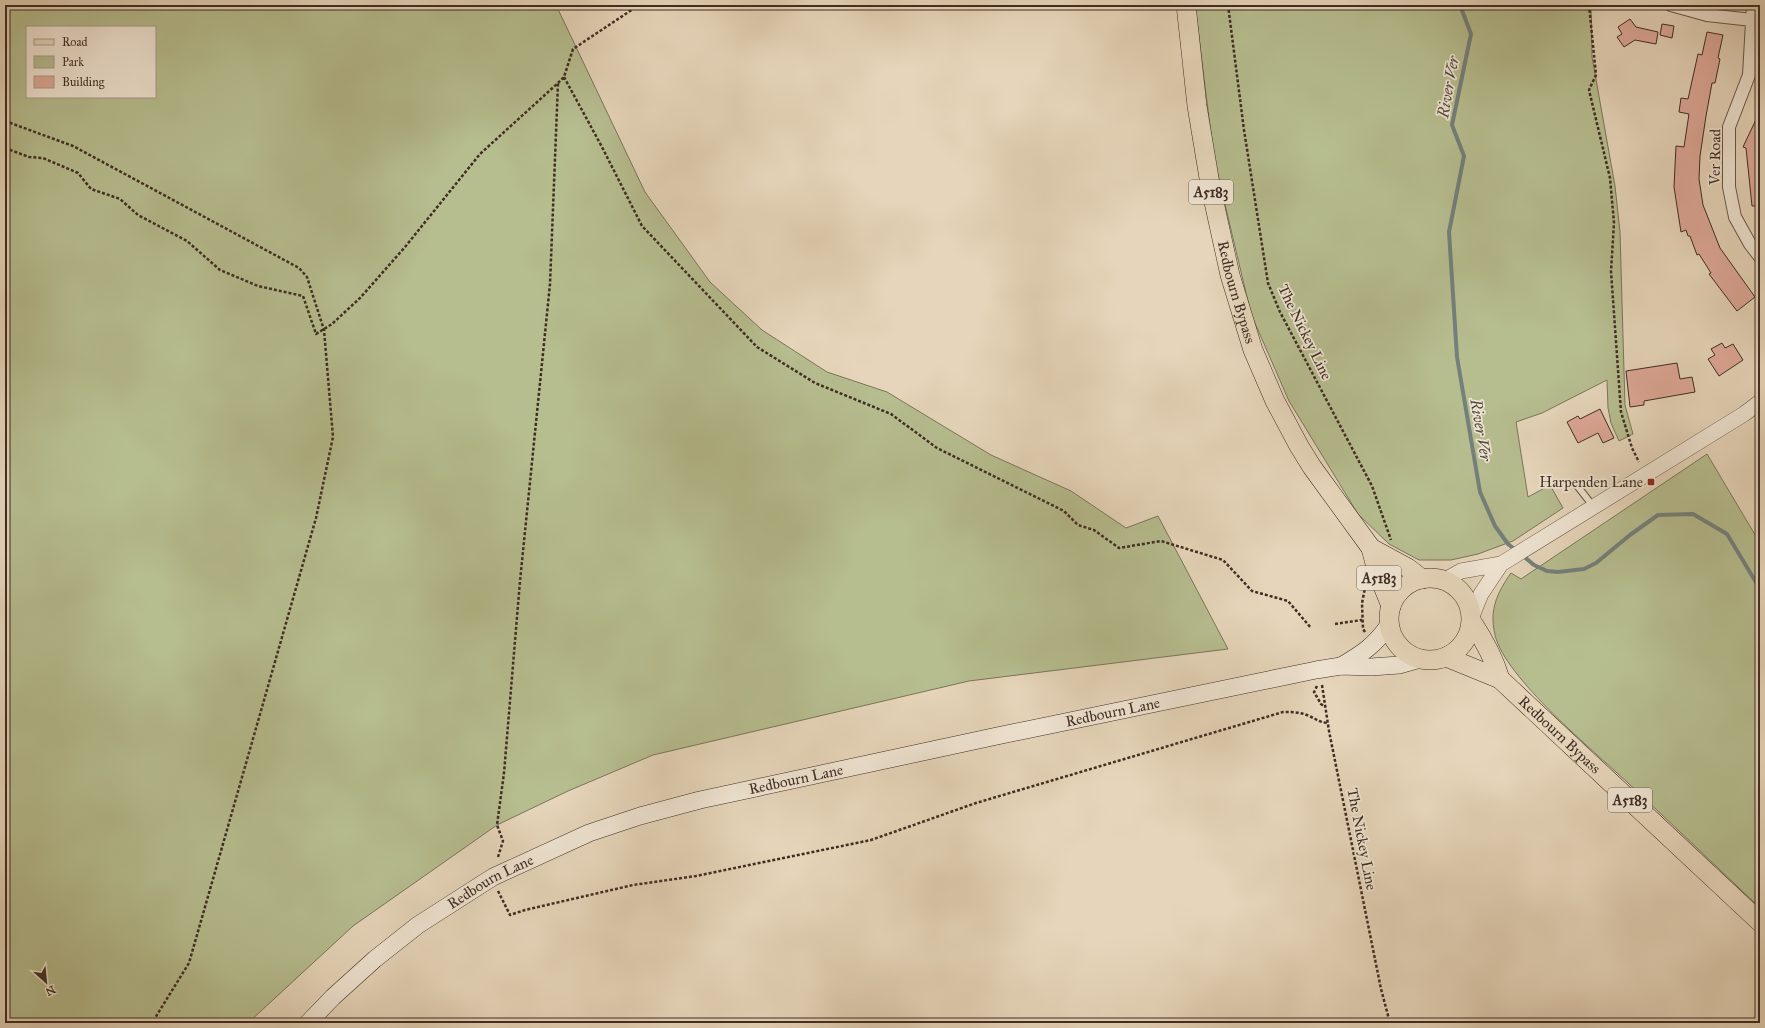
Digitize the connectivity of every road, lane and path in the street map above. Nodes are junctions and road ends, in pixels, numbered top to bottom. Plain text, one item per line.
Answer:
1 (639, 5) edge
2 (1186, 5) edge
3 (1228, 5) edge
4 (1589, 5) edge
5 (1671, 5) edge
6 (1753, 5) edge
7 (1752, 20) junction
8 (564, 77) junction
9 (558, 83) junction
10 (5, 121) edge
11 (5, 148) edge
12 (1760, 257) edge
13 (324, 330) junction
14 (1760, 402) edge
15 (1646, 475) junction
16 (1575, 483) dead end
17 (1594, 507) junction
18 (1394, 546) dead end
19 (1371, 548) junction
20 (1501, 564) junction
21 (1422, 578) junction
22 (1445, 580) junction
23 (1391, 606) junction
24 (1472, 619) junction
25 (1362, 620) dead end
26 (1335, 624) dead end
27 (1390, 625) junction
28 (1311, 628) dead end
29 (1446, 657) junction
30 (1420, 659) junction
31 (1341, 666) junction
32 (1318, 672) junction
33 (1500, 679) junction
34 (1325, 707) junction
35 (1327, 723) junction
36 (492, 878) junction
37 (1760, 922) edge
38 (152, 1023) edge
39 (308, 1023) edge
40 (1390, 1023) edge

1 - 8 path
2 - 19 main road, Redbourn Bypass / A5183
3 - 18 path, The Nickey Line
4 - 15 path
5 - 7 street
6 - 7 street, Ver Road
7 - 12 street, Ver Road
8 - 9 path
8 - 28 path
9 - 13 path
9 - 36 path
10 - 13 path
11 - 13 path
13 - 38 path
14 - 15 street
15 - 17 street
16 - 17 lane
17 - 20 street
19 - 21 main road, Redbourn Bypass / A5183
19 - 23 main road, Redbourn Bypass / A5183
20 - 22 street
20 - 24 street
21 - 22 main road
21 - 23 main road
22 - 24 main road
23 - 27 main road
24 - 29 main road
24 - 33 main road, Redbourn Bypass / A5183
25 - 26 path
27 - 30 main road
27 - 31 main road, Redbourn Lane
29 - 30 main road
29 - 33 main road, Redbourn Bypass / A5183
30 - 31 main road, Redbourn Lane
31 - 32 main road, Redbourn Lane
32 - 34 path
32 - 34 path, The Nickey Line
32 - 36 main road, Redbourn Lane
33 - 37 main road, Redbourn Bypass / A5183
34 - 35 path, The Nickey Line
35 - 36 path
35 - 40 path, The Nickey Line
36 - 39 main road, Redbourn Lane

